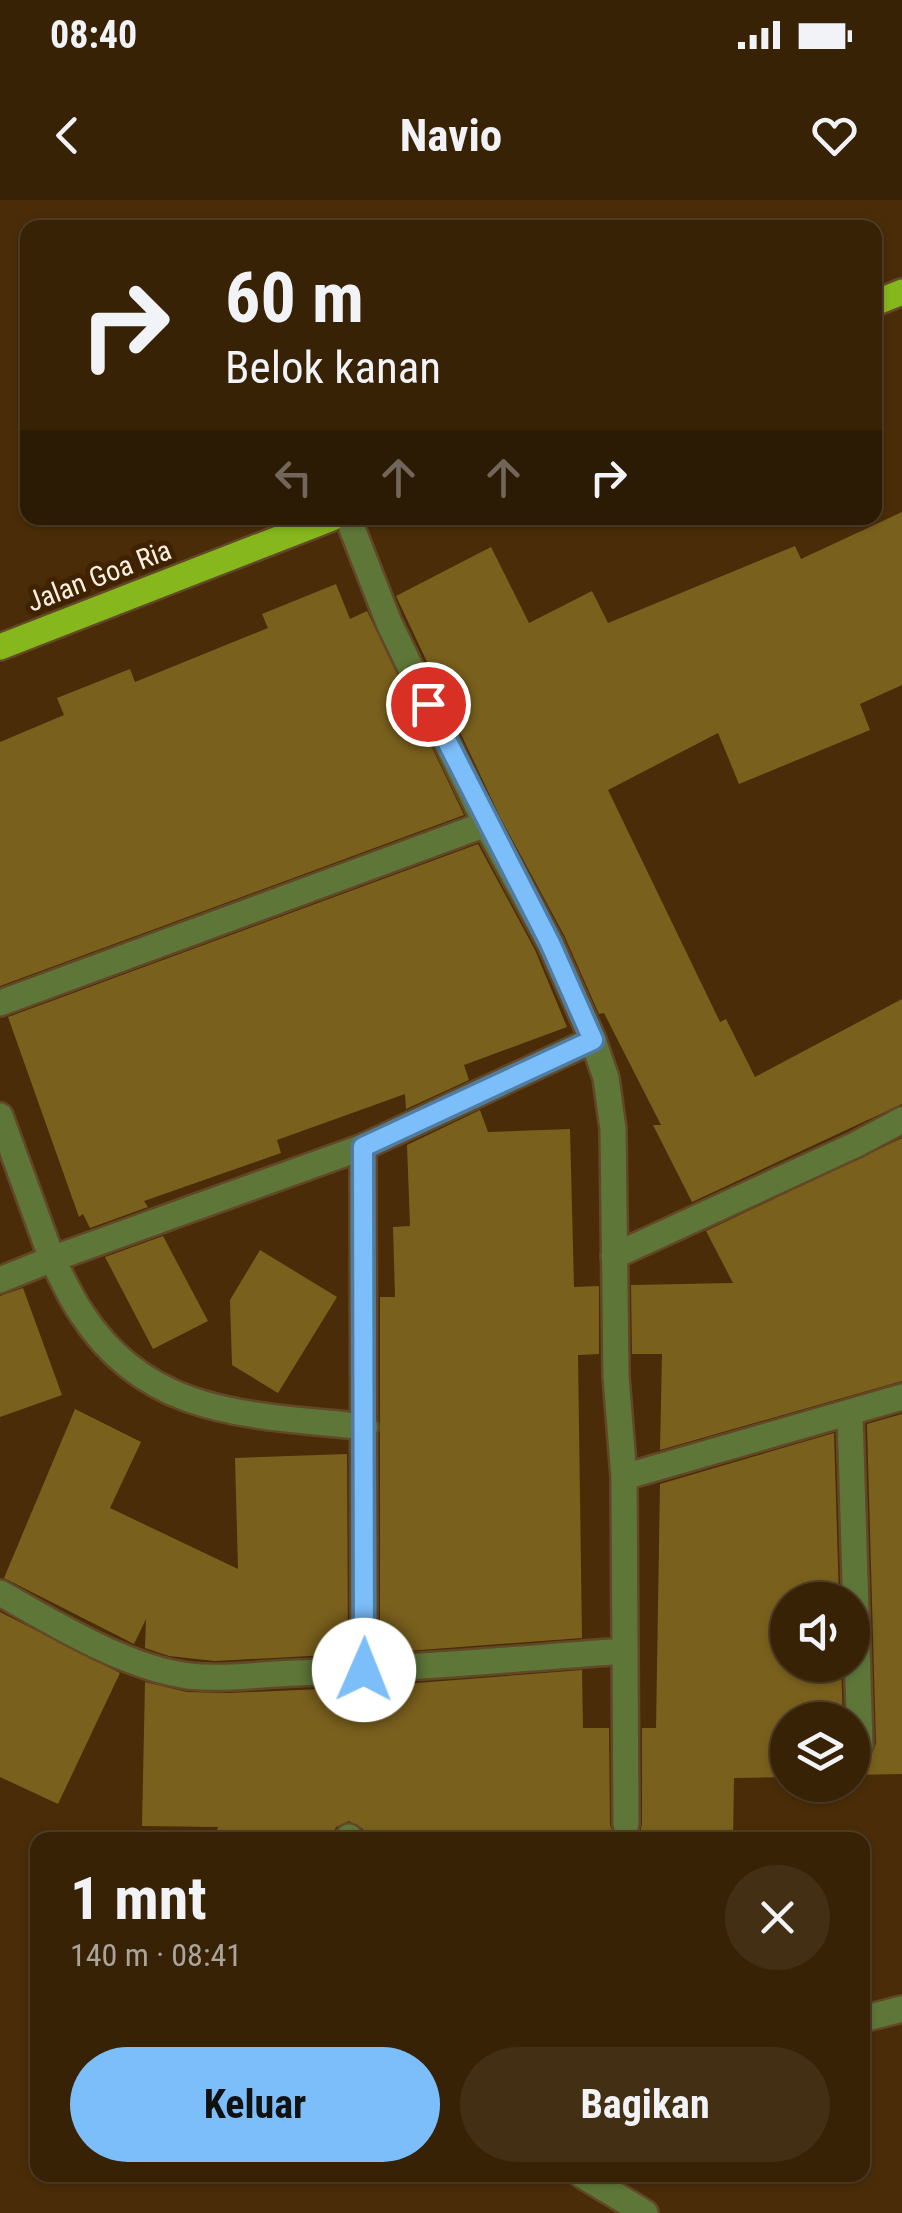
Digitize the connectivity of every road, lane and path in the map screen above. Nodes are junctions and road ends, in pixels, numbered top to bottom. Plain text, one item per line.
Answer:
1 (314, 525) edge
2 (351, 525) edge
3 (0, 648) edge
4 (486, 824) junction
5 (0, 1002) edge
6 (593, 1040) junction
7 (0, 1116) edge
8 (902, 1120) edge
9 (363, 1147) junction
10 (614, 1256) junction
11 (52, 1259) junction
12 (0, 1280) edge
13 (902, 1397) edge
14 (850, 1415) junction
15 (365, 1427) junction
16 (624, 1477) junction
17 (0, 1594) edge
18 (625, 1651) junction
19 (364, 1670) junction
20 (859, 1702) edge
21 (626, 1824) dead end
22 (902, 2009) edge
23 (870, 2017) edge
24 (594, 2182) edge
25 (645, 2213) edge

1 - 3 main road, Jalan Goa Ria
2 - 4 street
4 - 5 street
4 - 6 street
6 - 9 street
6 - 10 street
7 - 11 street
8 - 10 street
9 - 11 street
9 - 15 street
10 - 16 street
11 - 12 street
11 - 15 street
13 - 14 street
14 - 16 street
14 - 20 street
15 - 19 street
16 - 18 street
17 - 19 street
18 - 19 street
18 - 21 street
22 - 23 street
24 - 25 street

